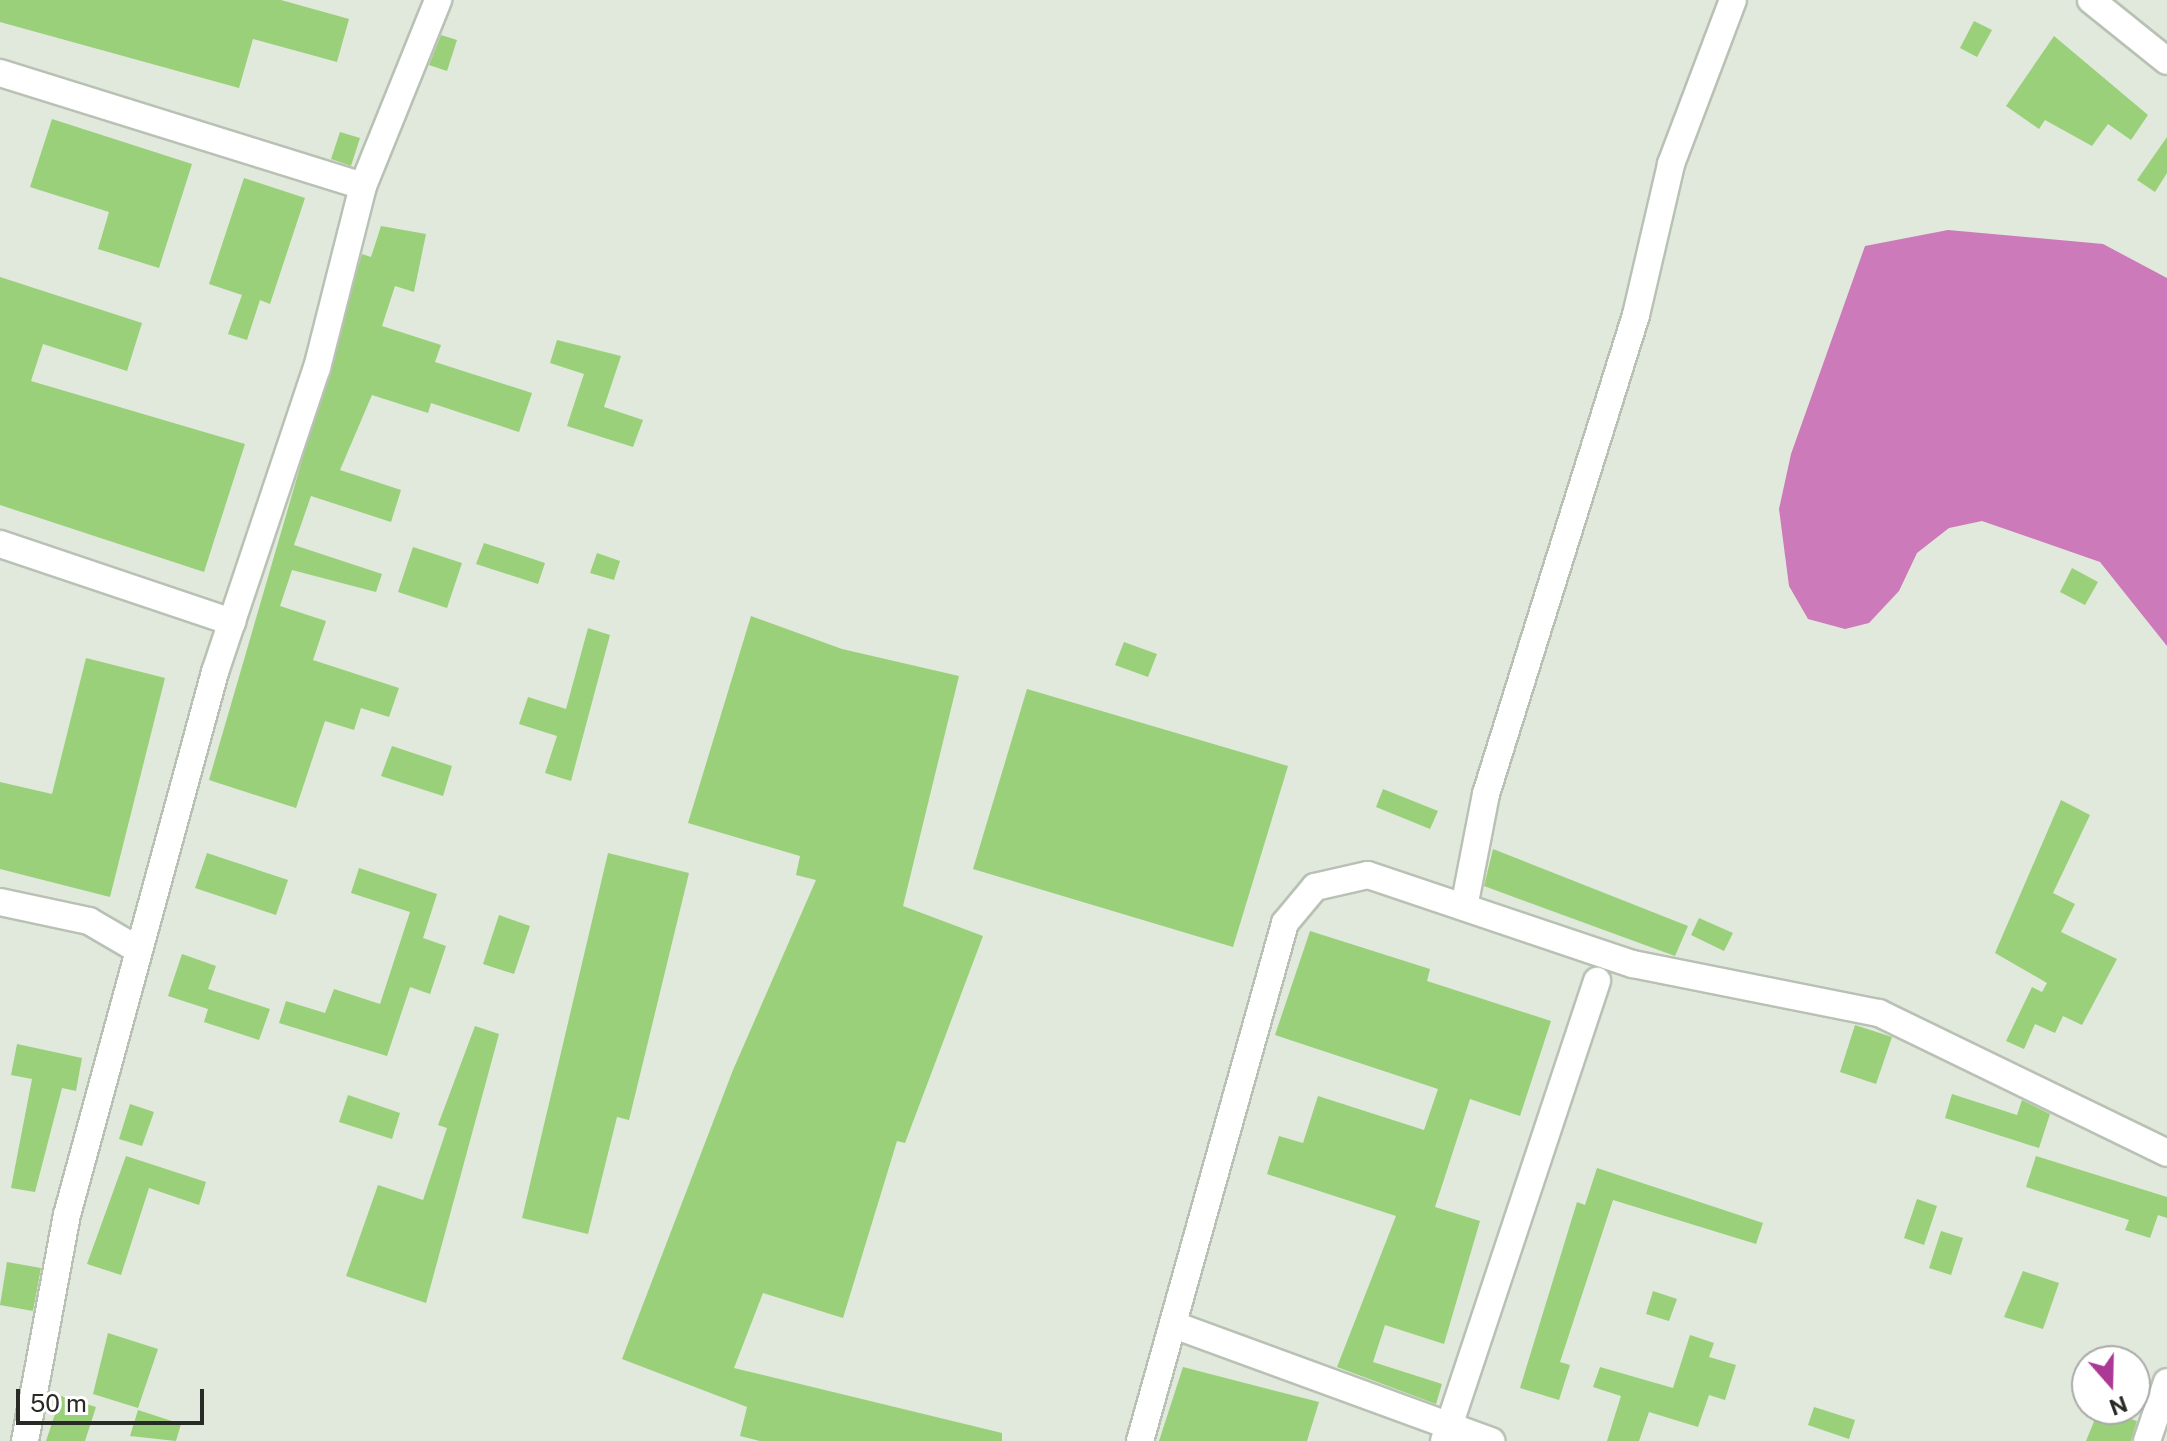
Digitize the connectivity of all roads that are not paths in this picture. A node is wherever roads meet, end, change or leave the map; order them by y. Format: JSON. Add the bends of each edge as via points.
{"nodes":[{"id":1,"x":438,"y":0,"type":"edge"},
{"id":2,"x":1733,"y":0,"type":"edge"},
{"id":3,"x":2091,"y":0,"type":"edge"},
{"id":4,"x":2167,"y":61,"type":"edge"},
{"id":5,"x":0,"y":73,"type":"edge"},
{"id":6,"x":363,"y":186,"type":"junction"},
{"id":7,"x":0,"y":544,"type":"edge"},
{"id":8,"x":232,"y":622,"type":"junction"},
{"id":9,"x":0,"y":902,"type":"edge"},
{"id":10,"x":1465,"y":902,"type":"junction"},
{"id":11,"x":137,"y":949,"type":"junction"},
{"id":12,"x":1597,"y":981,"type":"dead end"},
{"id":13,"x":2167,"y":1153,"type":"edge"},
{"id":14,"x":1174,"y":1325,"type":"junction"},
{"id":15,"x":2167,"y":1382,"type":"edge"},
{"id":16,"x":1446,"y":1434,"type":"edge"},
{"id":17,"x":25,"y":1441,"type":"edge"},
{"id":18,"x":1140,"y":1441,"type":"edge"},
{"id":19,"x":1491,"y":1441,"type":"edge"},
{"id":20,"x":2147,"y":1441,"type":"edge"}],
"edges":[{"from":1,"to":6,"type":"street"},
{"from":2,"to":10,"type":"street","via":[[1671,164],[1627,346],[1486,794]]},
{"from":3,"to":4,"type":"street"},
{"from":5,"to":6,"type":"street"},
{"from":6,"to":8,"type":"street","via":[[317,368]]},
{"from":7,"to":8,"type":"street"},
{"from":8,"to":11,"type":"street"},
{"from":9,"to":11,"type":"street","via":[[89,921]]},
{"from":10,"to":13,"type":"street","via":[[1633,964],[1879,1013]]},
{"from":10,"to":14,"type":"street","via":[[1368,875],[1315,887],[1300,899],[1285,923]]},
{"from":11,"to":17,"type":"street","via":[[67,1215]]},
{"from":12,"to":16,"type":"street"},
{"from":14,"to":16,"type":"street"},
{"from":14,"to":18,"type":"street"},
{"from":15,"to":20,"type":"street"},
{"from":16,"to":19,"type":"street"}]}
